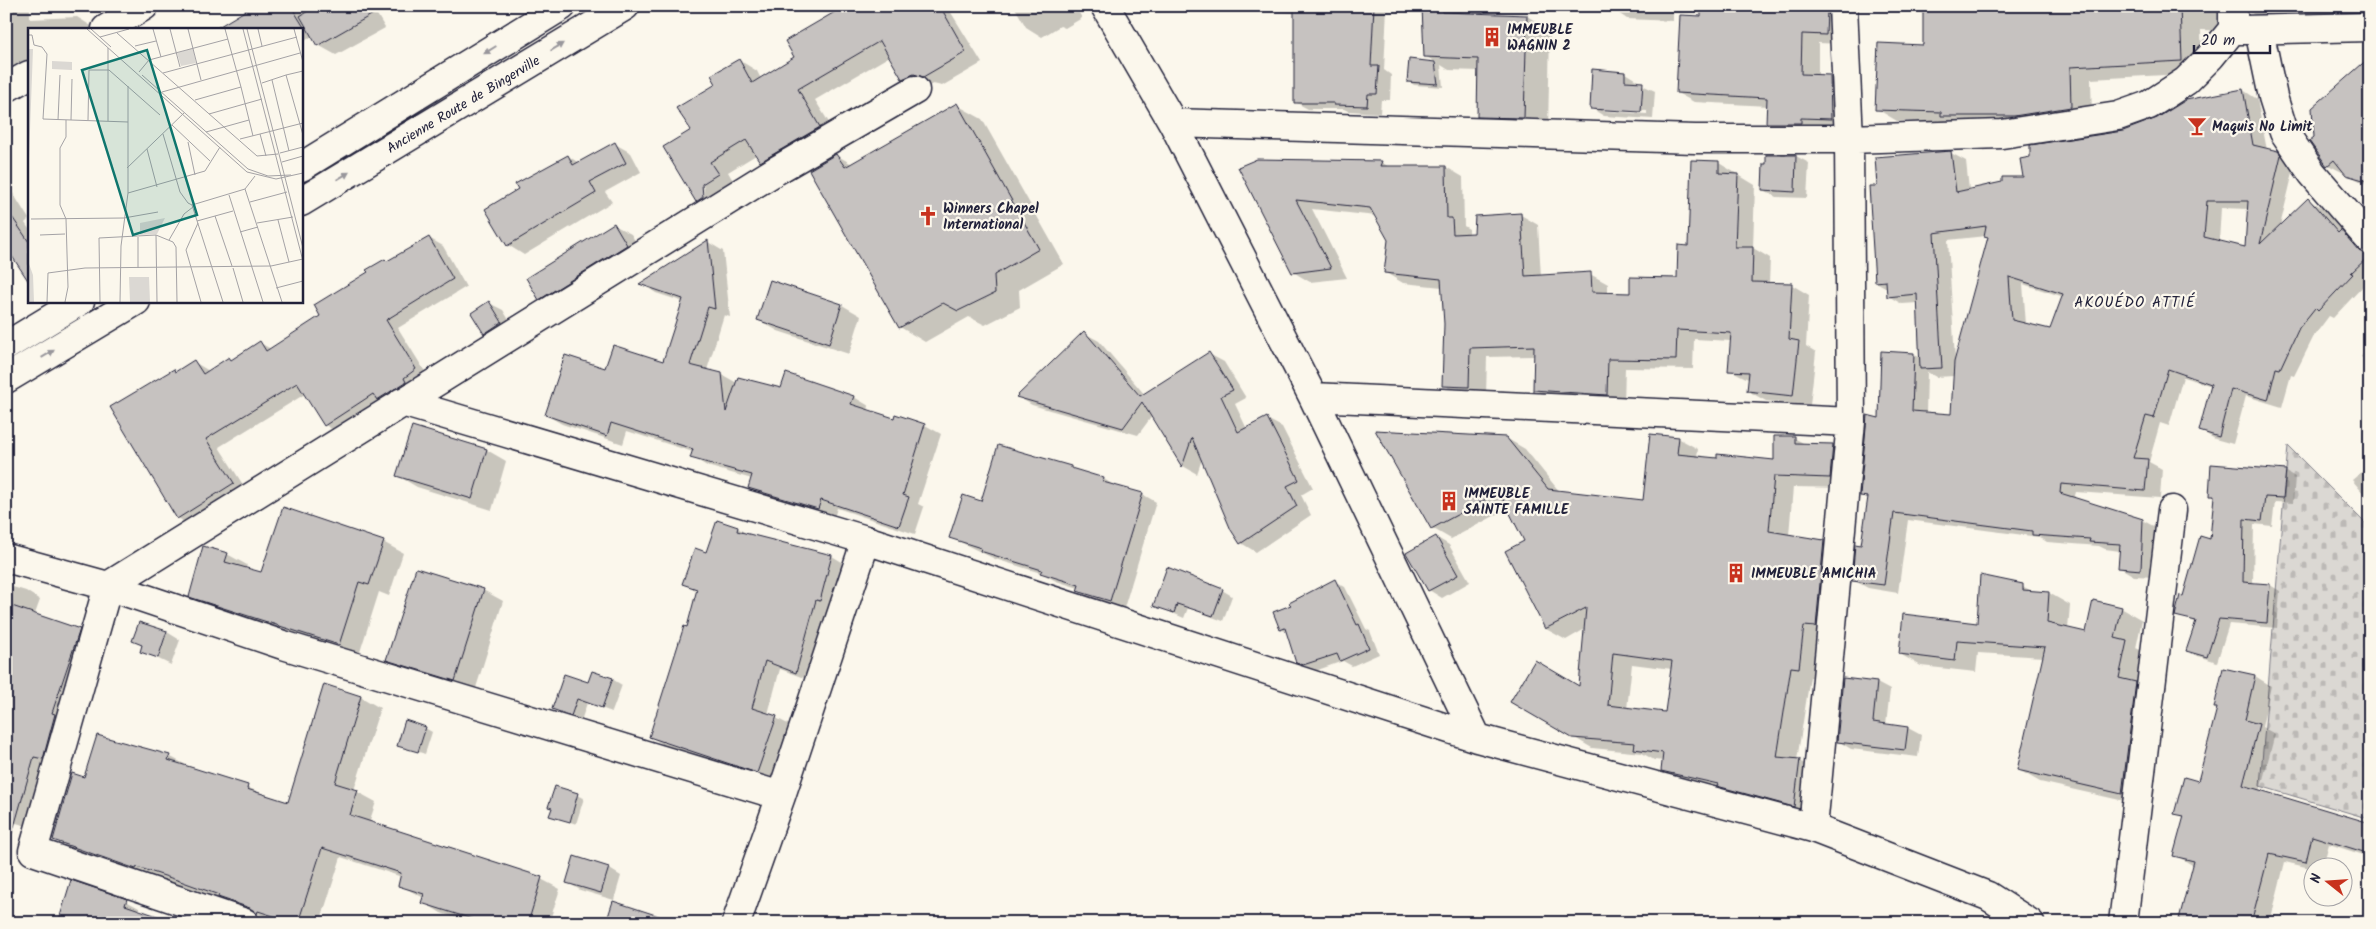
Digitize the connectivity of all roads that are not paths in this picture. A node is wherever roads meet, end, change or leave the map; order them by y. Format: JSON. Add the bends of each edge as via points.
{"nodes":[{"id":1,"x":562,"y":6,"type":"edge"},
{"id":2,"x":1105,"y":6,"type":"edge"},
{"id":3,"x":1843,"y":6,"type":"edge"},
{"id":4,"x":622,"y":7,"type":"edge"},
{"id":5,"x":141,"y":13,"type":"edge"},
{"id":6,"x":2241,"y":22,"type":"edge"},
{"id":7,"x":2370,"y":27,"type":"edge"},
{"id":8,"x":108,"y":28,"type":"edge"},
{"id":9,"x":28,"y":76,"type":"edge"},
{"id":10,"x":6,"y":88,"type":"edge"},
{"id":11,"x":915,"y":90,"type":"dead end"},
{"id":12,"x":1173,"y":123,"type":"junction"},
{"id":13,"x":1849,"y":139,"type":"junction"},
{"id":14,"x":302,"y":166,"type":"edge"},
{"id":15,"x":302,"y":201,"type":"edge"},
{"id":16,"x":2370,"y":240,"type":"edge"},
{"id":17,"x":78,"y":302,"type":"edge"},
{"id":18,"x":134,"y":302,"type":"edge"},
{"id":19,"x":6,"y":346,"type":"edge"},
{"id":20,"x":6,"y":379,"type":"edge"},
{"id":21,"x":1313,"y":397,"type":"junction"},
{"id":22,"x":402,"y":402,"type":"junction"},
{"id":23,"x":1851,"y":422,"type":"junction"},
{"id":24,"x":2172,"y":510,"type":"dead end"},
{"id":25,"x":866,"y":540,"type":"junction"},
{"id":26,"x":6,"y":558,"type":"edge"},
{"id":27,"x":108,"y":586,"type":"junction"},
{"id":28,"x":1477,"y":738,"type":"junction"},
{"id":29,"x":781,"y":796,"type":"junction"},
{"id":30,"x":1813,"y":828,"type":"junction"},
{"id":31,"x":244,"y":923,"type":"edge"},
{"id":32,"x":736,"y":923,"type":"edge"},
{"id":33,"x":2030,"y":923,"type":"edge"},
{"id":34,"x":2123,"y":923,"type":"edge"}],
"edges":[{"from":1,"to":14,"type":"street","one_way":true},
{"from":2,"to":12,"type":"street"},
{"from":3,"to":13,"type":"street"},
{"from":15,"to":4,"type":"street","name":"Ancienne Route de Bingerville","one_way":true},
{"from":5,"to":8,"type":"street"},
{"from":6,"to":7,"type":"street"},
{"from":6,"to":13,"type":"street","via":[[2186,81],[2149,105],[2118,116],[2002,134]]},
{"from":6,"to":16,"type":"street","via":[[2284,132],[2312,173]]},
{"from":9,"to":10,"type":"street"},
{"from":11,"to":22,"type":"street","via":[[777,170]]},
{"from":12,"to":13,"type":"street","via":[[1694,139]]},
{"from":12,"to":21,"type":"street"},
{"from":13,"to":23,"type":"street"},
{"from":17,"to":19,"type":"street"},
{"from":20,"to":18,"type":"street","one_way":true},
{"from":21,"to":23,"type":"street"},
{"from":21,"to":28,"type":"street"},
{"from":22,"to":25,"type":"street"},
{"from":22,"to":27,"type":"street"},
{"from":23,"to":30,"type":"street"},
{"from":24,"to":34,"type":"street"},
{"from":25,"to":28,"type":"street"},
{"from":25,"to":29,"type":"street"},
{"from":26,"to":27,"type":"street"},
{"from":27,"to":29,"type":"street","via":[[283,645]]},
{"from":27,"to":31,"type":"street","via":[[33,852]]},
{"from":28,"to":30,"type":"street"},
{"from":29,"to":32,"type":"street"},
{"from":30,"to":33,"type":"street","via":[[1988,896]]}]}
